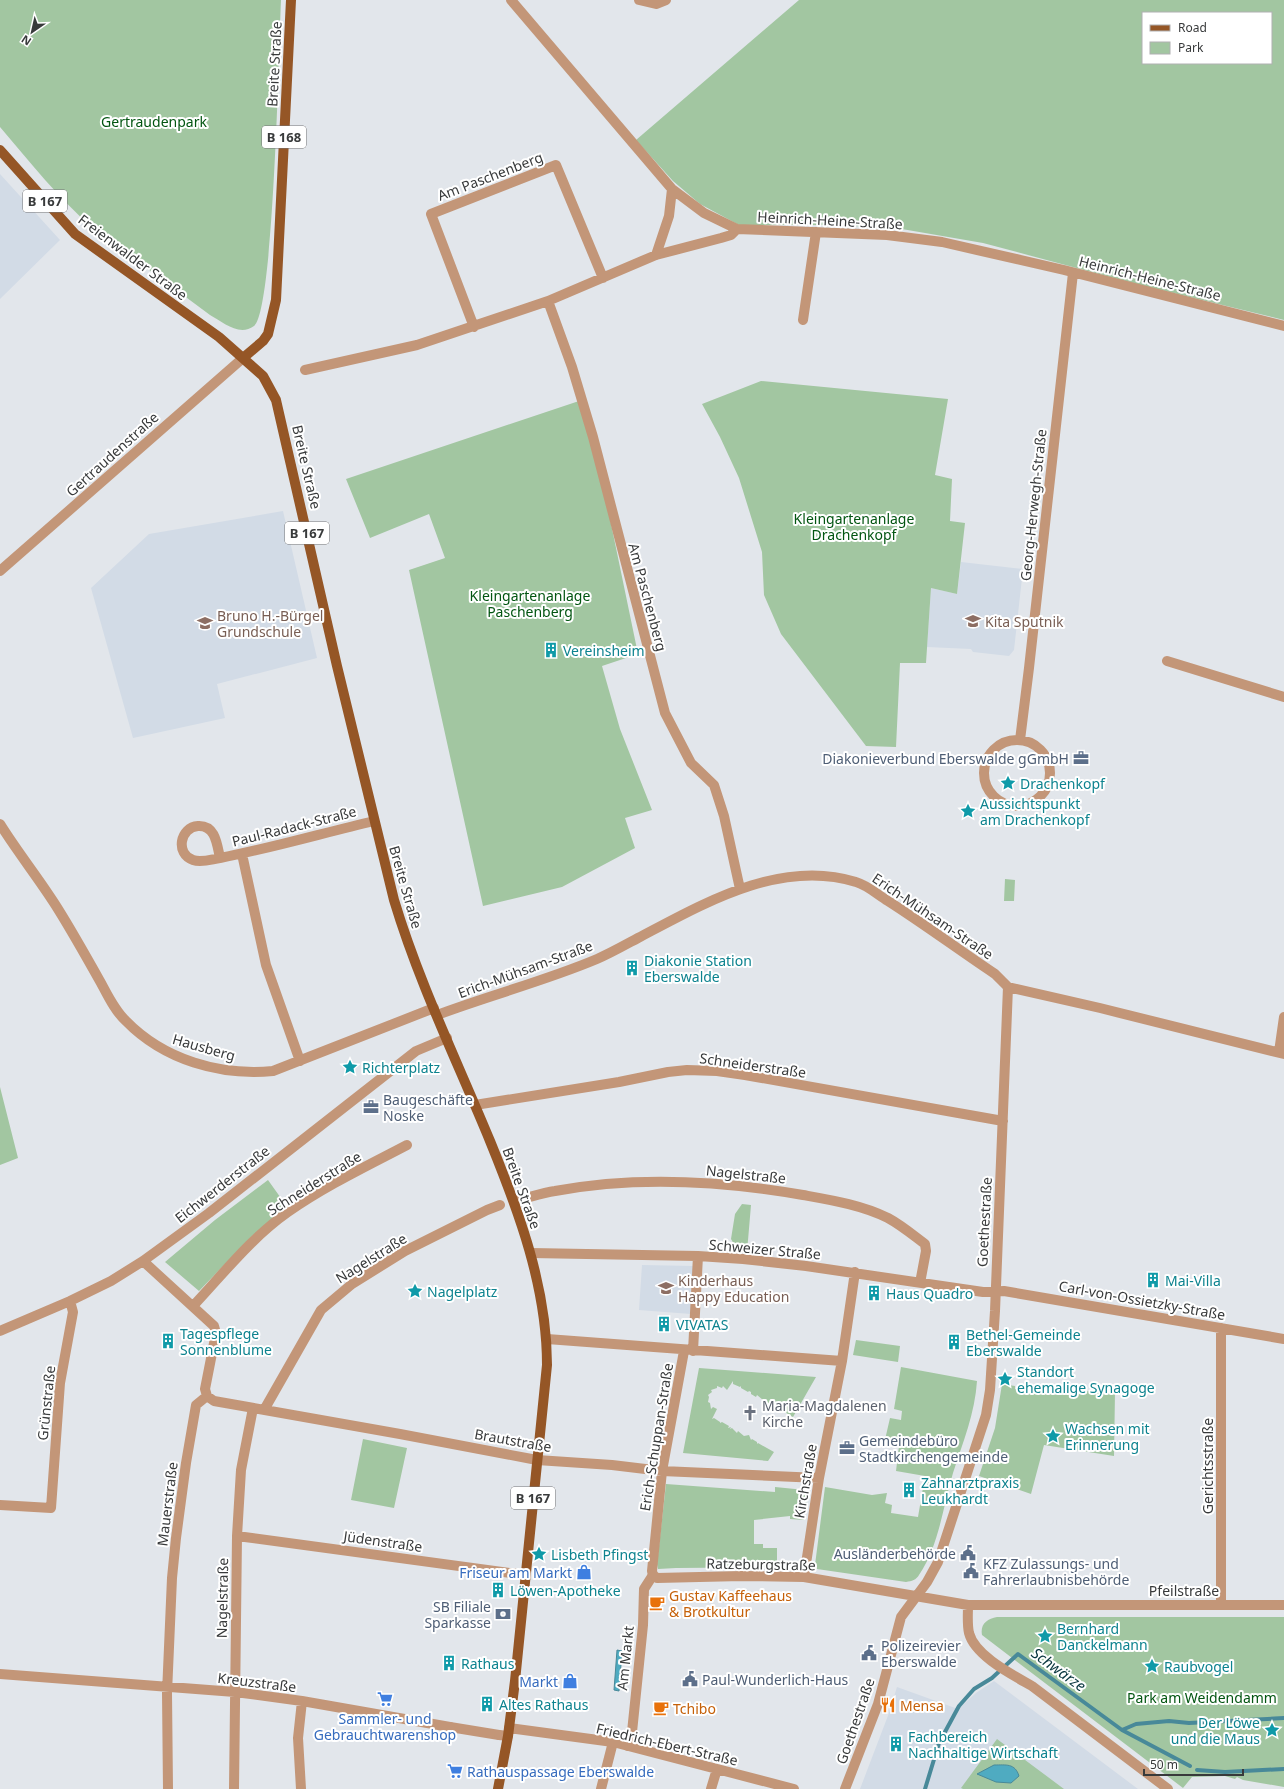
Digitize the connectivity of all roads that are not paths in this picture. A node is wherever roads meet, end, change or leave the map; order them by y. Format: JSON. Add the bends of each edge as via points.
{"nodes":[{"id":1,"x":291,"y":0,"type":"edge"},
{"id":2,"x":511,"y":0,"type":"edge"},
{"id":3,"x":639,"y":0,"type":"edge"},
{"id":4,"x":666,"y":0,"type":"edge"},
{"id":5,"x":0,"y":150,"type":"edge"},
{"id":6,"x":672,"y":189,"type":"junction"},
{"id":7,"x":736,"y":229,"type":"junction"},
{"id":8,"x":816,"y":232,"type":"junction"},
{"id":9,"x":656,"y":255,"type":"junction"},
{"id":10,"x":1072,"y":273,"type":"junction"},
{"id":11,"x":604,"y":278,"type":"junction"},
{"id":12,"x":548,"y":301,"type":"junction"},
{"id":13,"x":804,"y":320,"type":"dead end"},
{"id":14,"x":1284,"y":326,"type":"edge"},
{"id":15,"x":474,"y":327,"type":"junction"},
{"id":16,"x":243,"y":358,"type":"junction"},
{"id":17,"x":305,"y":370,"type":"dead end"},
{"id":18,"x":0,"y":571,"type":"edge"},
{"id":19,"x":1168,"y":661,"type":"dead end"},
{"id":20,"x":1284,"y":697,"type":"edge"},
{"id":21,"x":1020,"y":740,"type":"junction"},
{"id":22,"x":374,"y":821,"type":"junction"},
{"id":23,"x":0,"y":824,"type":"edge"},
{"id":24,"x":242,"y":854,"type":"junction"},
{"id":25,"x":220,"y":858,"type":"dead end"},
{"id":26,"x":740,"y":889,"type":"junction"},
{"id":27,"x":1008,"y":987,"type":"junction"},
{"id":28,"x":436,"y":1012,"type":"junction"},
{"id":29,"x":1284,"y":1017,"type":"edge"},
{"id":30,"x":447,"y":1038,"type":"junction"},
{"id":31,"x":1281,"y":1053,"type":"edge"},
{"id":32,"x":300,"y":1061,"type":"junction"},
{"id":33,"x":475,"y":1105,"type":"junction"},
{"id":34,"x":1003,"y":1121,"type":"junction"},
{"id":35,"x":407,"y":1144,"type":"dead end"},
{"id":36,"x":514,"y":1201,"type":"junction"},
{"id":37,"x":500,"y":1205,"type":"dead end"},
{"id":38,"x":530,"y":1253,"type":"junction"},
{"id":39,"x":698,"y":1256,"type":"junction"},
{"id":40,"x":143,"y":1261,"type":"junction"},
{"id":41,"x":855,"y":1272,"type":"junction"},
{"id":42,"x":920,"y":1283,"type":"junction"},
{"id":43,"x":995,"y":1291,"type":"junction"},
{"id":44,"x":70,"y":1301,"type":"junction"},
{"id":45,"x":193,"y":1306,"type":"junction"},
{"id":46,"x":1221,"y":1328,"type":"junction"},
{"id":47,"x":0,"y":1331,"type":"edge"},
{"id":48,"x":547,"y":1339,"type":"junction"},
{"id":49,"x":1284,"y":1339,"type":"edge"},
{"id":50,"x":689,"y":1351,"type":"junction"},
{"id":51,"x":842,"y":1361,"type":"junction"},
{"id":52,"x":207,"y":1396,"type":"junction"},
{"id":53,"x":254,"y":1408,"type":"junction"},
{"id":54,"x":264,"y":1410,"type":"junction"},
{"id":55,"x":537,"y":1460,"type":"junction"},
{"id":56,"x":662,"y":1471,"type":"junction"},
{"id":57,"x":819,"y":1478,"type":"junction"},
{"id":58,"x":0,"y":1505,"type":"edge"},
{"id":59,"x":237,"y":1536,"type":"junction"},
{"id":60,"x":525,"y":1575,"type":"junction"},
{"id":61,"x":653,"y":1575,"type":"junction"},
{"id":62,"x":804,"y":1577,"type":"junction"},
{"id":63,"x":916,"y":1596,"type":"junction"},
{"id":64,"x":1221,"y":1604,"type":"junction"},
{"id":65,"x":968,"y":1605,"type":"junction"},
{"id":66,"x":1284,"y":1605,"type":"edge"},
{"id":67,"x":0,"y":1674,"type":"edge"},
{"id":68,"x":168,"y":1687,"type":"junction"},
{"id":69,"x":235,"y":1692,"type":"junction"},
{"id":70,"x":302,"y":1701,"type":"junction"},
{"id":71,"x":505,"y":1733,"type":"junction"},
{"id":72,"x":613,"y":1742,"type":"junction"},
{"id":73,"x":628,"y":1746,"type":"junction"},
{"id":74,"x":717,"y":1769,"type":"junction"},
{"id":75,"x":168,"y":1789,"type":"edge"},
{"id":76,"x":234,"y":1789,"type":"edge"},
{"id":77,"x":301,"y":1789,"type":"edge"},
{"id":78,"x":498,"y":1789,"type":"edge"},
{"id":79,"x":601,"y":1789,"type":"edge"},
{"id":80,"x":711,"y":1789,"type":"edge"},
{"id":81,"x":794,"y":1789,"type":"edge"},
{"id":82,"x":845,"y":1789,"type":"edge"},
{"id":83,"x":1168,"y":1789,"type":"edge"}],
"edges":[{"from":1,"to":16,"type":"main road","name":"Breite Straße","number":"B 168","via":[[276,300],[268,334]]},
{"from":2,"to":6,"type":"street","name":"Heinrich-Heine-Straße"},
{"from":3,"to":4,"type":"street","via":[[656,4]]},
{"from":5,"to":16,"type":"main road","name":"Freienwalder Straße","number":"B 167","via":[[75,234],[213,333]]},
{"from":6,"to":7,"type":"street","name":"Heinrich-Heine-Straße","via":[[704,213]]},
{"from":6,"to":9,"type":"street","via":[[669,216]]},
{"from":7,"to":8,"type":"street","name":"Heinrich-Heine-Straße"},
{"from":7,"to":9,"type":"street","via":[[731,235]]},
{"from":8,"to":10,"type":"street","name":"Heinrich-Heine-Straße","via":[[887,235],[942,242]]},
{"from":8,"to":13,"type":"street"},
{"from":9,"to":11,"type":"street"},
{"from":10,"to":14,"type":"street","name":"Heinrich-Heine-Straße"},
{"from":10,"to":21,"type":"street","name":"Georg-Herwegh-Straße"},
{"from":11,"to":12,"type":"street"},
{"from":11,"to":15,"type":"street","name":"Am Paschenberg","via":[[556,165],[431,214]]},
{"from":12,"to":15,"type":"street"},
{"from":12,"to":26,"type":"street","name":"Am Paschenberg","via":[[572,367],[592,437],[665,713],[691,763],[714,785],[724,816]]},
{"from":15,"to":17,"type":"street","via":[[417,345]]},
{"from":16,"to":18,"type":"street","name":"Gertraudenstraße"},
{"from":16,"to":22,"type":"main road","name":"Breite Straße","number":"B 167","via":[[263,376],[276,400]]},
{"from":19,"to":20,"type":"street"},
{"from":21,"to":21,"type":"street","via":[[998,746],[985,764],[984,776],[987,787],[1002,803],[1013,806],[1025,805],[1035,800],[1043,792],[1049,776],[1046,760],[1040,750]]},
{"from":22,"to":24,"type":"street","name":"Paul-Radack-Straße"},
{"from":22,"to":28,"type":"main road","name":"Breite Straße","number":"B 167","via":[[401,925]]},
{"from":23,"to":32,"type":"street","name":"Hausberg","via":[[57,908],[125,1021],[145,1038],[174,1056],[229,1071],[273,1071]]},
{"from":24,"to":25,"type":"street","name":"Paul-Radack-Straße"},
{"from":24,"to":32,"type":"street","via":[[266,965]]},
{"from":26,"to":27,"type":"street","name":"Erich-Mühsam-Straße","via":[[791,877],[814,876],[858,882],[995,974]]},
{"from":26,"to":28,"type":"street","name":"Erich-Mühsam-Straße","via":[[682,915],[599,958]]},
{"from":27,"to":31,"type":"street"},
{"from":27,"to":34,"type":"street","name":"Goethestraße"},
{"from":28,"to":30,"type":"main road","name":"Breite Straße","number":"B 167"},
{"from":28,"to":32,"type":"street","name":"Hausberg"},
{"from":29,"to":31,"type":"street"},
{"from":30,"to":33,"type":"main road","name":"Breite Straße","number":"B 167"},
{"from":30,"to":40,"type":"street","name":"Eichwerderstraße","via":[[416,1051]]},
{"from":33,"to":34,"type":"street","name":"Schneiderstraße","via":[[687,1070],[745,1075]]},
{"from":33,"to":36,"type":"main road","name":"Breite Straße","number":"B 167"},
{"from":34,"to":43,"type":"street","name":"Goethestraße"},
{"from":35,"to":45,"type":"street","name":"Schneiderstraße","via":[[288,1212],[267,1228]]},
{"from":36,"to":38,"type":"main road","name":"Breite Straße","number":"B 167"},
{"from":36,"to":42,"type":"street","name":"Nagelstraße","via":[[555,1191],[608,1184],[681,1183],[756,1187],[824,1199],[889,1218],[925,1244]]},
{"from":37,"to":54,"type":"street","name":"Nagelstraße","via":[[405,1252],[352,1284],[321,1310]]},
{"from":38,"to":39,"type":"street","name":"Schweizer Straße"},
{"from":38,"to":48,"type":"main road","name":"Breite Straße","number":"B 167"},
{"from":39,"to":41,"type":"street","name":"Schweizer Straße"},
{"from":39,"to":50,"type":"street","name":"Erich-Schuppan-Straße"},
{"from":40,"to":44,"type":"street","name":"Eichwerderstraße","via":[[111,1281]]},
{"from":40,"to":45,"type":"street"},
{"from":41,"to":42,"type":"street","name":"Schweizer Straße"},
{"from":41,"to":51,"type":"street","name":"Kirchstraße"},
{"from":42,"to":43,"type":"street","name":"Schweizer Straße","via":[[983,1292]]},
{"from":43,"to":46,"type":"street","name":"Carl-von-Ossietzky-Straße"},
{"from":43,"to":63,"type":"street","name":"Goethestraße","via":[[990,1390],[986,1415],[938,1562]]},
{"from":44,"to":47,"type":"street","name":"Eichwerderstraße"},
{"from":44,"to":58,"type":"street","name":"Grünstraße","via":[[73,1312],[60,1383],[51,1508]]},
{"from":45,"to":52,"type":"street","via":[[214,1326],[216,1333],[205,1389]]},
{"from":46,"to":49,"type":"street","name":"Carl-von-Ossietzky-Straße"},
{"from":46,"to":64,"type":"street","name":"Gerichtsstraße"},
{"from":48,"to":50,"type":"street"},
{"from":48,"to":55,"type":"main road","name":"Breite Straße","number":"B 167","via":[[547,1365]]},
{"from":50,"to":51,"type":"street"},
{"from":50,"to":56,"type":"street","name":"Erich-Schuppan-Straße"},
{"from":51,"to":57,"type":"street","name":"Kirchstraße"},
{"from":52,"to":53,"type":"street","name":"Brautstraße","via":[[214,1401]]},
{"from":52,"to":68,"type":"street","name":"Mauerstraße","via":[[196,1405],[180,1508],[172,1578]]},
{"from":53,"to":54,"type":"street","name":"Brautstraße"},
{"from":53,"to":59,"type":"street","name":"Nagelstraße","via":[[241,1470]]},
{"from":54,"to":55,"type":"street","name":"Brautstraße"},
{"from":55,"to":56,"type":"street","name":"Brautstraße"},
{"from":55,"to":60,"type":"main road","name":"Breite Straße","number":"B 167"},
{"from":56,"to":57,"type":"street","name":"Brautstraße"},
{"from":56,"to":61,"type":"street","name":"Erich-Schuppan-Straße"},
{"from":57,"to":62,"type":"street","name":"Kirchstraße"},
{"from":59,"to":60,"type":"street","name":"Jüdenstraße"},
{"from":59,"to":69,"type":"street","name":"Nagelstraße"},
{"from":60,"to":71,"type":"main road","name":"Breite Straße","number":"B 167"},
{"from":61,"to":62,"type":"street","name":"Ratzeburgstraße","via":[[657,1578]]},
{"from":61,"to":73,"type":"street","name":"Am Markt","via":[[644,1589],[643,1625],[632,1732]]},
{"from":62,"to":63,"type":"street","name":"Ratzeburgstraße"},
{"from":63,"to":65,"type":"street","name":"Pfeilstraße"},
{"from":63,"to":82,"type":"street","name":"Goethestraße","via":[[901,1617],[878,1704]]},
{"from":64,"to":65,"type":"street","name":"Pfeilstraße"},
{"from":64,"to":66,"type":"street","name":"Pfeilstraße"},
{"from":65,"to":83,"type":"street","via":[[968,1632],[972,1641],[995,1663],[1032,1686]]},
{"from":67,"to":68,"type":"street","name":"Kreuzstraße"},
{"from":68,"to":69,"type":"street","name":"Kreuzstraße"},
{"from":68,"to":75,"type":"street","name":"Mauerstraße"},
{"from":69,"to":70,"type":"street","name":"Kreuzstraße"},
{"from":69,"to":76,"type":"street","name":"Nagelstraße"},
{"from":70,"to":71,"type":"street","name":"Kreuzstraße","via":[[450,1727]]},
{"from":70,"to":77,"type":"street","via":[[298,1738]]},
{"from":71,"to":72,"type":"street","name":"Friedrich-Ebert-Straße"},
{"from":71,"to":78,"type":"main road","name":"Breite Straße","number":"B 167"},
{"from":72,"to":73,"type":"street","name":"Friedrich-Ebert-Straße"},
{"from":72,"to":79,"type":"street"},
{"from":73,"to":74,"type":"street","name":"Friedrich-Ebert-Straße"},
{"from":74,"to":80,"type":"street"},
{"from":74,"to":81,"type":"street","name":"Friedrich-Ebert-Straße"}]}
